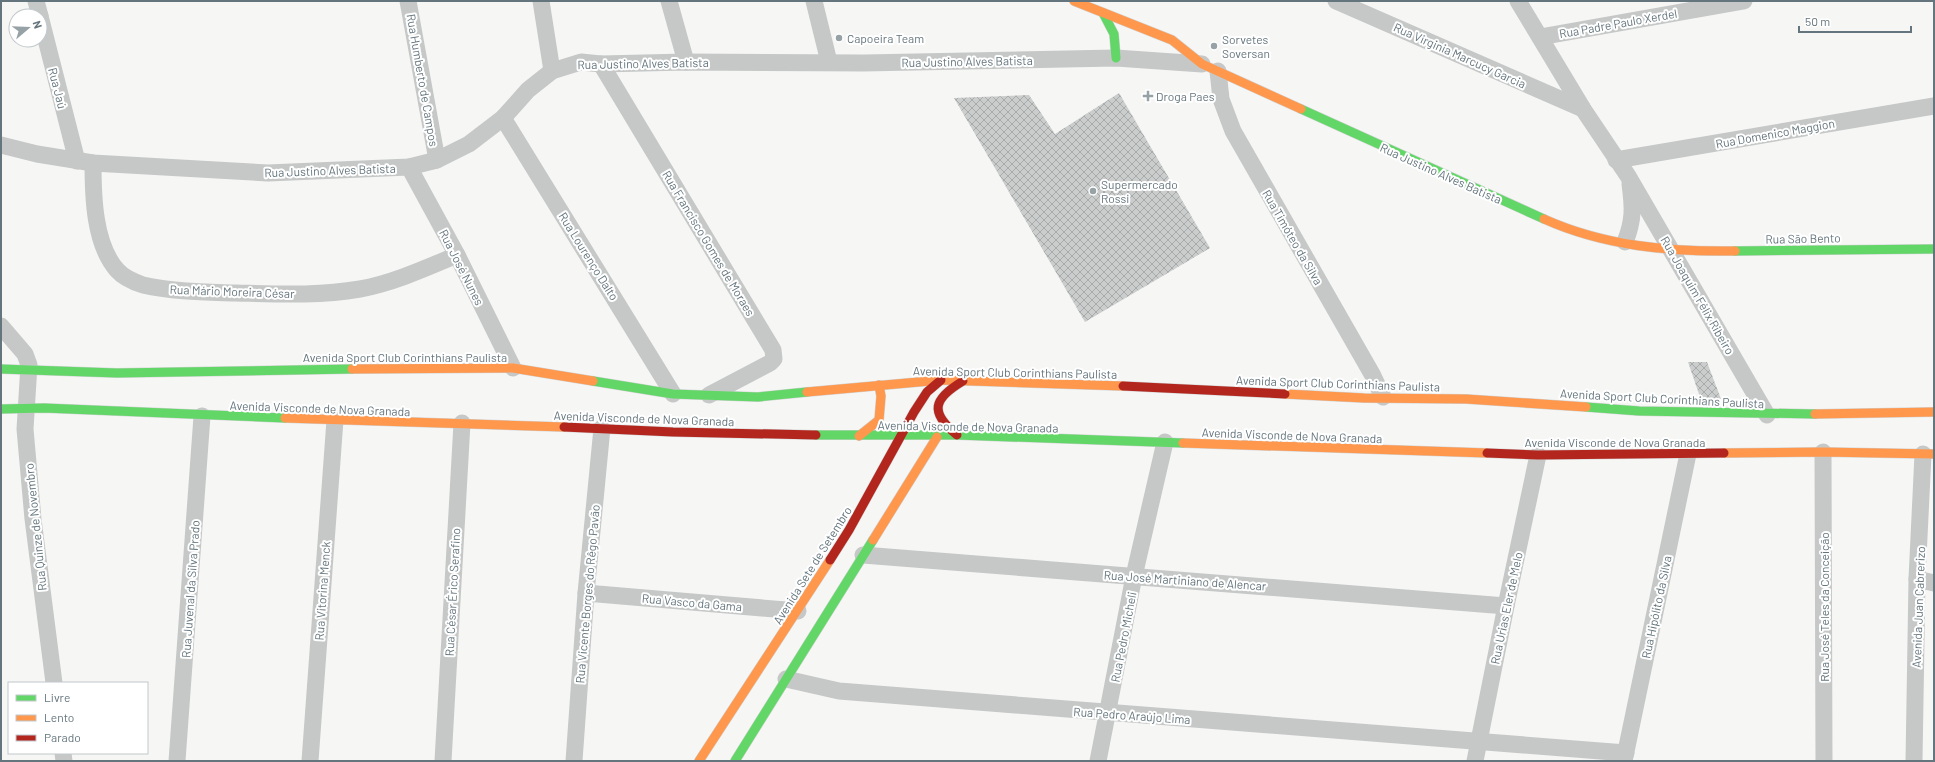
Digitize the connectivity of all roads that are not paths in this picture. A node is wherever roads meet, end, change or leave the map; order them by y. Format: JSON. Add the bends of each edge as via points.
{"nodes":[{"id":1,"x":408,"y":1,"type":"edge"},
{"id":2,"x":540,"y":1,"type":"edge"},
{"id":3,"x":669,"y":1,"type":"edge"},
{"id":4,"x":814,"y":1,"type":"edge"},
{"id":5,"x":1074,"y":1,"type":"edge"},
{"id":6,"x":1336,"y":1,"type":"edge"},
{"id":7,"x":1518,"y":1,"type":"edge"},
{"id":8,"x":1744,"y":1,"type":"edge"},
{"id":9,"x":1103,"y":13,"type":"junction"},
{"id":10,"x":1540,"y":37,"type":"junction"},
{"id":11,"x":48,"y":42,"type":"edge"},
{"id":12,"x":1116,"y":58,"type":"junction"},
{"id":13,"x":686,"y":62,"type":"junction"},
{"id":14,"x":829,"y":62,"type":"junction"},
{"id":15,"x":601,"y":64,"type":"junction"},
{"id":16,"x":1202,"y":64,"type":"junction"},
{"id":17,"x":552,"y":71,"type":"junction"},
{"id":18,"x":1218,"y":71,"type":"junction"},
{"id":19,"x":1934,"y":106,"type":"edge"},
{"id":20,"x":1583,"y":109,"type":"junction"},
{"id":21,"x":503,"y":118,"type":"junction"},
{"id":22,"x":1,"y":145,"type":"edge"},
{"id":23,"x":437,"y":160,"type":"junction"},
{"id":24,"x":1616,"y":160,"type":"junction"},
{"id":25,"x":85,"y":162,"type":"junction"},
{"id":26,"x":409,"y":167,"type":"junction"},
{"id":27,"x":1628,"y":176,"type":"junction"},
{"id":28,"x":1626,"y":242,"type":"junction"},
{"id":29,"x":1934,"y":249,"type":"edge"},
{"id":30,"x":1672,"y":251,"type":"junction"},
{"id":31,"x":457,"y":255,"type":"junction"},
{"id":32,"x":1,"y":326,"type":"edge"},
{"id":33,"x":514,"y":368,"type":"junction"},
{"id":34,"x":1,"y":369,"type":"edge"},
{"id":35,"x":30,"y":370,"type":"junction"},
{"id":36,"x":940,"y":380,"type":"junction"},
{"id":37,"x":963,"y":381,"type":"junction"},
{"id":38,"x":879,"y":385,"type":"junction"},
{"id":39,"x":673,"y":394,"type":"junction"},
{"id":40,"x":709,"y":395,"type":"junction"},
{"id":41,"x":1383,"y":397,"type":"junction"},
{"id":42,"x":1,"y":409,"type":"edge"},
{"id":43,"x":25,"y":409,"type":"junction"},
{"id":44,"x":1934,"y":412,"type":"edge"},
{"id":45,"x":1767,"y":415,"type":"junction"},
{"id":46,"x":202,"y":416,"type":"junction"},
{"id":47,"x":335,"y":420,"type":"junction"},
{"id":48,"x":462,"y":423,"type":"junction"},
{"id":49,"x":602,"y":428,"type":"junction"},
{"id":50,"x":859,"y":436,"type":"junction"},
{"id":51,"x":901,"y":436,"type":"junction"},
{"id":52,"x":957,"y":436,"type":"junction"},
{"id":53,"x":937,"y":437,"type":"junction"},
{"id":54,"x":1165,"y":442,"type":"junction"},
{"id":55,"x":1823,"y":452,"type":"junction"},
{"id":56,"x":1688,"y":454,"type":"junction"},
{"id":57,"x":1928,"y":454,"type":"edge"},
{"id":58,"x":1538,"y":455,"type":"junction"},
{"id":59,"x":863,"y":555,"type":"junction"},
{"id":60,"x":1134,"y":576,"type":"junction"},
{"id":61,"x":1917,"y":579,"type":"junction"},
{"id":62,"x":1934,"y":583,"type":"edge"},
{"id":63,"x":586,"y":593,"type":"junction"},
{"id":64,"x":1506,"y":606,"type":"junction"},
{"id":65,"x":798,"y":611,"type":"junction"},
{"id":66,"x":786,"y":679,"type":"junction"},
{"id":67,"x":54,"y":682,"type":"edge"},
{"id":68,"x":1108,"y":713,"type":"junction"},
{"id":69,"x":1479,"y":741,"type":"junction"},
{"id":70,"x":1625,"y":757,"type":"edge"},
{"id":71,"x":177,"y":761,"type":"edge"},
{"id":72,"x":310,"y":761,"type":"edge"},
{"id":73,"x":443,"y":761,"type":"edge"},
{"id":74,"x":574,"y":761,"type":"edge"},
{"id":75,"x":699,"y":761,"type":"edge"},
{"id":76,"x":734,"y":761,"type":"edge"},
{"id":77,"x":1098,"y":761,"type":"edge"},
{"id":78,"x":1475,"y":761,"type":"edge"},
{"id":79,"x":1824,"y":761,"type":"edge"},
{"id":80,"x":1914,"y":761,"type":"edge"}],
"edges":[{"from":1,"to":23,"type":"street","name":"Rua Humberto de Campos"},
{"from":2,"to":17,"type":"street"},
{"from":3,"to":13,"type":"street"},
{"from":4,"to":14,"type":"street"},
{"from":5,"to":9,"type":"main road","name":"Rua Justino Alves Batista"},
{"from":6,"to":20,"type":"street","name":"Rua Virginia Marcucy Garcia"},
{"from":7,"to":10,"type":"street","name":"Rua Joaquim Félix Ribeiro"},
{"from":8,"to":10,"type":"street","name":"Rua Padre Paulo Xerdel"},
{"from":9,"to":12,"type":"main road","via":[[1113,27],[1117,45]]},
{"from":9,"to":16,"type":"main road","name":"Rua Justino Alves Batista","via":[[1172,40]]},
{"from":10,"to":20,"type":"street","name":"Rua Joaquim Félix Ribeiro"},
{"from":11,"to":25,"type":"street","name":"Rua Jaú"},
{"from":12,"to":14,"type":"street","name":"Rua Justino Alves Batista"},
{"from":12,"to":16,"type":"street","name":"Rua Justino Alves Batista"},
{"from":13,"to":14,"type":"street","name":"Rua Justino Alves Batista"},
{"from":13,"to":15,"type":"street","name":"Rua Justino Alves Batista"},
{"from":15,"to":17,"type":"street","name":"Rua Justino Alves Batista","via":[[581,62]]},
{"from":15,"to":40,"type":"street","name":"Rua Francisco Gomes de Moraes","via":[[773,350],[774,359],[770,363]]},
{"from":16,"to":18,"type":"main road","name":"Rua Justino Alves Batista"},
{"from":17,"to":21,"type":"street","name":"Rua Justino Alves Batista","via":[[528,90]]},
{"from":18,"to":28,"type":"main road","name":"Rua Justino Alves Batista","via":[[1549,221],[1596,237]]},
{"from":18,"to":41,"type":"street","name":"Rua Timóteo da Silva","via":[[1220,99],[1233,131]]},
{"from":19,"to":24,"type":"street","name":"Rua Domenico Maggion"},
{"from":20,"to":24,"type":"street","name":"Rua Joaquim Félix Ribeiro"},
{"from":21,"to":23,"type":"street","name":"Rua Justino Alves Batista","via":[[469,144]]},
{"from":21,"to":39,"type":"street","name":"Rua Lourenço Dalto"},
{"from":22,"to":25,"type":"street","name":"Rua Justino Alves Batista"},
{"from":23,"to":26,"type":"street","name":"Rua Justino Alves Batista"},
{"from":24,"to":27,"type":"street","name":"Rua Joaquim Félix Ribeiro"},
{"from":25,"to":26,"type":"street","name":"Rua Justino Alves Batista","via":[[268,173]]},
{"from":25,"to":31,"type":"street","name":"Rua Mário Moreira César","via":[[105,249],[118,271],[129,279],[143,284],[198,292],[328,293],[380,284]]},
{"from":26,"to":31,"type":"street","name":"Rua José Nunes"},
{"from":27,"to":28,"type":"street","name":"Rua Joaquim Félix Ribeiro","via":[[1633,205],[1632,225]]},
{"from":27,"to":30,"type":"street","name":"Rua Joaquim Félix Ribeiro"},
{"from":28,"to":30,"type":"main road","name":"Rua Justino Alves Batista"},
{"from":29,"to":30,"type":"main road","name":"Rua São Bento"},
{"from":30,"to":45,"type":"street","name":"Rua Joaquim Félix Ribeiro"},
{"from":31,"to":33,"type":"street","name":"Rua José Nunes"},
{"from":32,"to":35,"type":"street","via":[[25,354]]},
{"from":33,"to":35,"type":"main road","name":"Avenida Sport Club Corinthians Paulista","via":[[117,373]]},
{"from":33,"to":39,"type":"main road","name":"Avenida Sport Club Corinthians Paulista"},
{"from":34,"to":35,"type":"main road","name":"Avenida Sport Club Corinthians Paulista"},
{"from":35,"to":43,"type":"street","name":"Rua Quinze de Novembro"},
{"from":36,"to":37,"type":"main road","name":"Avenida Sport Club Corinthians Paulista"},
{"from":36,"to":38,"type":"main road","name":"Avenida Sport Club Corinthians Paulista"},
{"from":36,"to":51,"type":"main road","name":"Avenida Sete de Setembro","via":[[924,396]]},
{"from":37,"to":41,"type":"main road","name":"Avenida Sport Club Corinthians Paulista"},
{"from":37,"to":52,"type":"main road","via":[[948,389],[938,402],[940,418]]},
{"from":38,"to":40,"type":"main road","name":"Avenida Sport Club Corinthians Paulista","via":[[773,396]]},
{"from":38,"to":50,"type":"main road","via":[[880,418]]},
{"from":39,"to":40,"type":"main road","name":"Avenida Sport Club Corinthians Paulista"},
{"from":41,"to":45,"type":"main road","name":"Avenida Sport Club Corinthians Paulista","via":[[1466,398],[1639,411]]},
{"from":42,"to":43,"type":"main road","name":"Avenida Visconde de Nova Granada"},
{"from":43,"to":46,"type":"main road","name":"Avenida Visconde de Nova Granada"},
{"from":43,"to":67,"type":"street","name":"Rua Quinze de Novembro","via":[[33,518]]},
{"from":44,"to":45,"type":"main road","name":"Avenida Sport Club Corinthians Paulista"},
{"from":46,"to":47,"type":"main road","name":"Avenida Visconde de Nova Granada"},
{"from":46,"to":71,"type":"street","name":"Rua Juvenal da Silva Prado"},
{"from":47,"to":48,"type":"main road","name":"Avenida Visconde de Nova Granada"},
{"from":47,"to":72,"type":"street","name":"Rua Vitorina Menck"},
{"from":48,"to":49,"type":"main road","name":"Avenida Visconde de Nova Granada"},
{"from":48,"to":73,"type":"street","name":"Rua César Érico Serafino"},
{"from":49,"to":50,"type":"main road","name":"Avenida Visconde de Nova Granada"},
{"from":49,"to":63,"type":"street","name":"Rua Vicente Borges do Rêgo Pavão"},
{"from":50,"to":51,"type":"main road","name":"Avenida Visconde de Nova Granada"},
{"from":51,"to":53,"type":"main road","name":"Avenida Visconde de Nova Granada"},
{"from":51,"to":65,"type":"main road","name":"Avenida Sete de Setembro","via":[[849,530]]},
{"from":52,"to":53,"type":"main road","name":"Avenida Visconde de Nova Granada"},
{"from":52,"to":54,"type":"main road","name":"Avenida Visconde de Nova Granada"},
{"from":53,"to":59,"type":"main road"},
{"from":54,"to":58,"type":"main road","name":"Avenida Visconde de Nova Granada"},
{"from":54,"to":60,"type":"street","name":"Rua Pedro Micheli"},
{"from":55,"to":56,"type":"main road","name":"Avenida Visconde de Nova Granada"},
{"from":55,"to":57,"type":"main road","name":"Avenida Visconde de Nova Granada"},
{"from":55,"to":79,"type":"street","name":"Rua José Teles da Conceição"},
{"from":56,"to":58,"type":"main road","name":"Avenida Visconde de Nova Granada"},
{"from":56,"to":70,"type":"street","name":"Rua Hipólito da Silva"},
{"from":57,"to":61,"type":"street","name":"Avenida Juan Cabrerizo"},
{"from":58,"to":64,"type":"street","name":"Rua Urias Eler de Melo"},
{"from":59,"to":60,"type":"street","name":"Rua José Martiniano de Alencar"},
{"from":59,"to":66,"type":"main road"},
{"from":60,"to":64,"type":"street","name":"Rua José Martiniano de Alencar"},
{"from":60,"to":68,"type":"street","name":"Rua Pedro Micheli"},
{"from":61,"to":62,"type":"street"},
{"from":61,"to":80,"type":"street","name":"Avenida Juan Cabrerizo"},
{"from":63,"to":65,"type":"street","name":"Rua Vasco da Gama"},
{"from":63,"to":74,"type":"street","name":"Rua Vicente Borges do Rêgo Pavão"},
{"from":64,"to":69,"type":"street","name":"Rua Urias Eler de Melo"},
{"from":65,"to":75,"type":"main road","name":"Avenida Sete de Setembro"},
{"from":66,"to":68,"type":"street","name":"Rua Pedro Araújo Lima","via":[[839,691]]},
{"from":66,"to":76,"type":"main road"},
{"from":68,"to":69,"type":"street","name":"Rua Pedro Araújo Lima"},
{"from":68,"to":77,"type":"street","name":"Rua Pedro Micheli"},
{"from":69,"to":70,"type":"street","name":"Rua Pedro Araújo Lima"},
{"from":69,"to":78,"type":"street","name":"Rua Urias Eler de Melo"}]}
